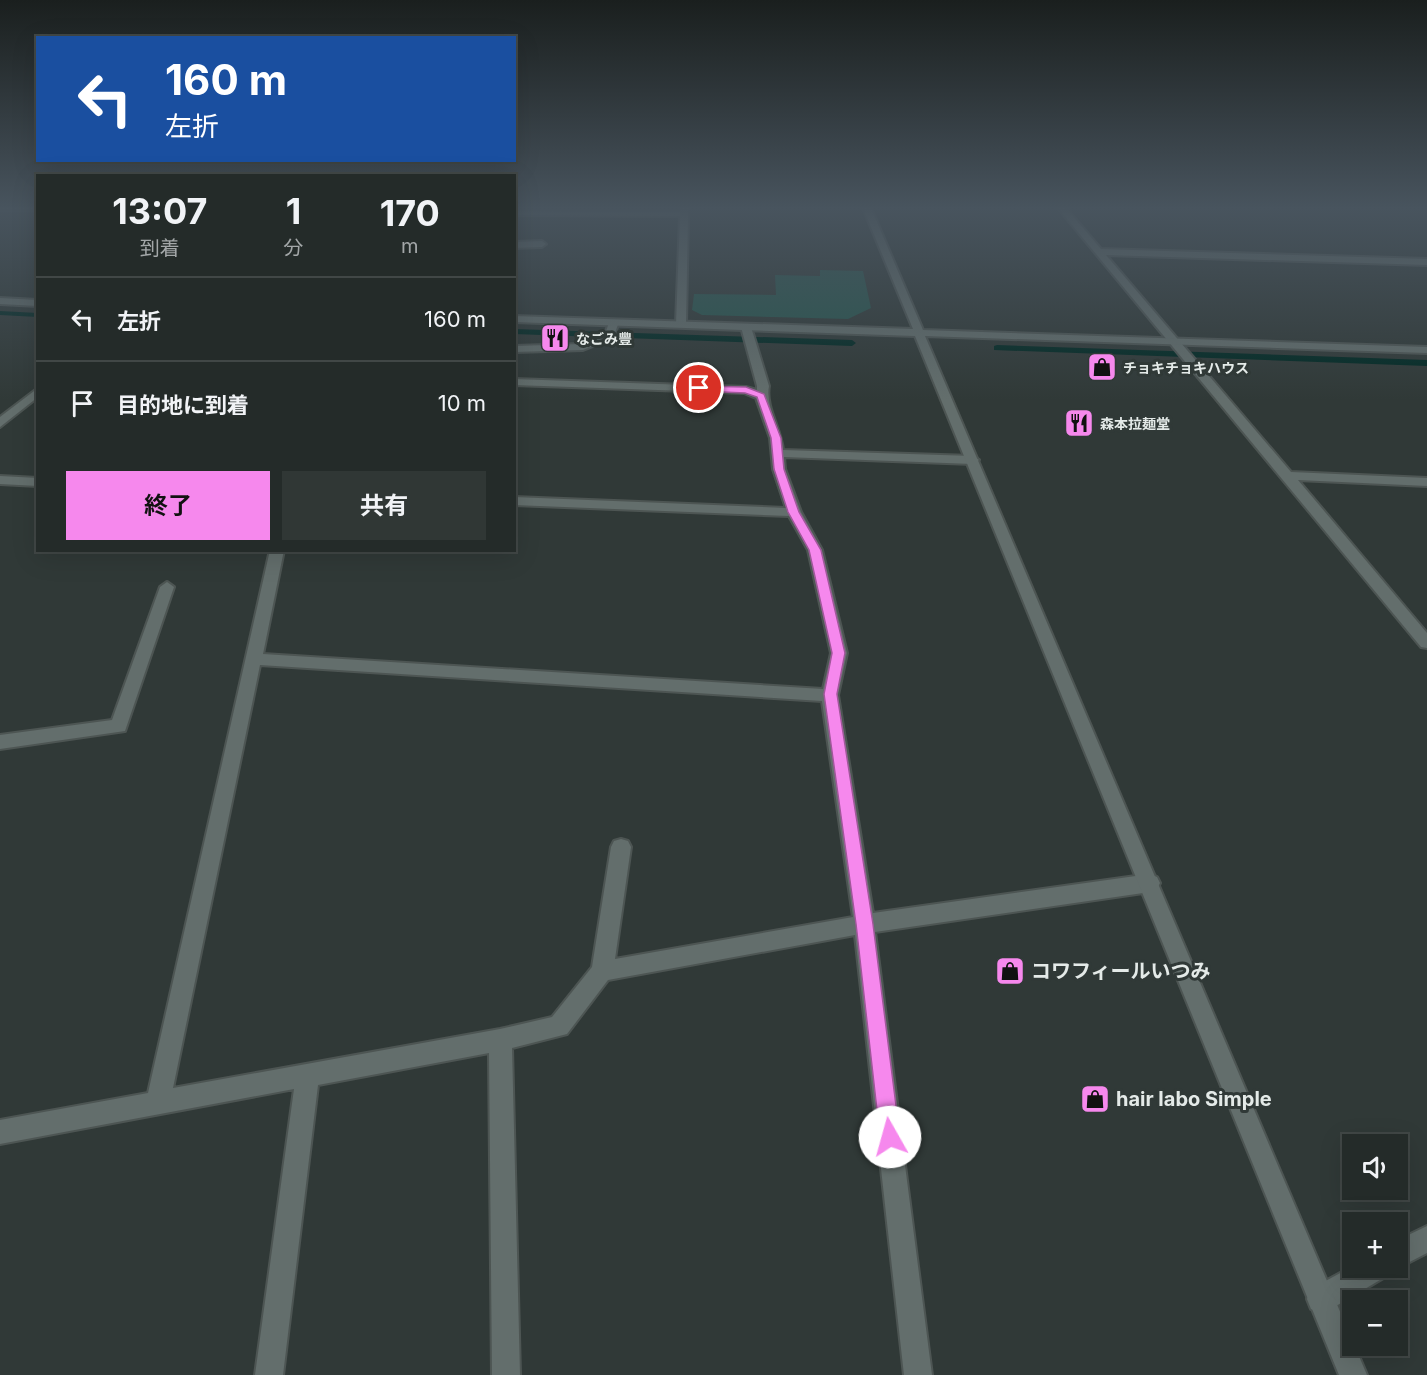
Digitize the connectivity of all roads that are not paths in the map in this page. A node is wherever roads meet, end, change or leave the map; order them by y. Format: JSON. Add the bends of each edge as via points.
{"nodes":[{"id":1,"x":682,"y":272,"type":"edge"},
{"id":2,"x":894,"y":272,"type":"edge"},
{"id":3,"x":1116,"y":272,"type":"edge"},
{"id":4,"x":0,"y":301,"type":"edge"},
{"id":5,"x":36,"y":303,"type":"edge"},
{"id":6,"x":516,"y":319,"type":"edge"},
{"id":7,"x":681,"y":324,"type":"junction"},
{"id":8,"x":611,"y":330,"type":"junction"},
{"id":9,"x":919,"y":333,"type":"junction"},
{"id":10,"x":748,"y":335,"type":"junction"},
{"id":11,"x":1174,"y":341,"type":"junction"},
{"id":12,"x":516,"y":349,"type":"edge"},
{"id":13,"x":1427,"y":350,"type":"edge"},
{"id":14,"x":516,"y":382,"type":"edge"},
{"id":15,"x":36,"y":393,"type":"edge"},
{"id":16,"x":761,"y":396,"type":"junction"},
{"id":17,"x":0,"y":423,"type":"edge"},
{"id":18,"x":777,"y":453,"type":"junction"},
{"id":19,"x":973,"y":460,"type":"junction"},
{"id":20,"x":1287,"y":476,"type":"junction"},
{"id":21,"x":0,"y":480,"type":"edge"},
{"id":22,"x":36,"y":482,"type":"edge"},
{"id":23,"x":1427,"y":482,"type":"edge"},
{"id":24,"x":516,"y":501,"type":"edge"},
{"id":25,"x":794,"y":512,"type":"junction"},
{"id":26,"x":277,"y":552,"type":"edge"},
{"id":27,"x":167,"y":587,"type":"dead end"},
{"id":28,"x":1427,"y":643,"type":"edge"},
{"id":29,"x":254,"y":659,"type":"junction"},
{"id":30,"x":830,"y":694,"type":"junction"},
{"id":31,"x":0,"y":742,"type":"edge"},
{"id":32,"x":621,"y":847,"type":"dead end"},
{"id":33,"x":1150,"y":883,"type":"junction"},
{"id":34,"x":864,"y":924,"type":"junction"},
{"id":35,"x":602,"y":971,"type":"junction"},
{"id":36,"x":500,"y":1040,"type":"junction"},
{"id":37,"x":308,"y":1075,"type":"junction"},
{"id":38,"x":158,"y":1102,"type":"junction"},
{"id":39,"x":0,"y":1131,"type":"edge"},
{"id":40,"x":1427,"y":1239,"type":"edge"},
{"id":41,"x":1408,"y":1249,"type":"edge"},
{"id":42,"x":1358,"y":1278,"type":"edge"},
{"id":43,"x":1321,"y":1299,"type":"junction"},
{"id":44,"x":269,"y":1375,"type":"edge"},
{"id":45,"x":506,"y":1375,"type":"edge"},
{"id":46,"x":918,"y":1375,"type":"edge"},
{"id":47,"x":1353,"y":1375,"type":"edge"}],
"edges":[{"from":1,"to":7,"type":"street"},
{"from":2,"to":9,"type":"street"},
{"from":3,"to":11,"type":"street"},
{"from":4,"to":5,"type":"street"},
{"from":6,"to":8,"type":"street"},
{"from":7,"to":8,"type":"street"},
{"from":7,"to":10,"type":"street"},
{"from":8,"to":12,"type":"street","via":[[583,346]]},
{"from":9,"to":10,"type":"street"},
{"from":9,"to":11,"type":"street"},
{"from":9,"to":19,"type":"street"},
{"from":10,"to":16,"type":"street","via":[[763,386]]},
{"from":11,"to":13,"type":"street"},
{"from":11,"to":20,"type":"street"},
{"from":14,"to":16,"type":"street","via":[[746,390]]},
{"from":15,"to":17,"type":"street"},
{"from":16,"to":18,"type":"street","via":[[776,438]]},
{"from":18,"to":19,"type":"street"},
{"from":18,"to":25,"type":"street"},
{"from":19,"to":33,"type":"street"},
{"from":20,"to":23,"type":"street"},
{"from":20,"to":28,"type":"street"},
{"from":21,"to":22,"type":"street"},
{"from":24,"to":25,"type":"street"},
{"from":25,"to":30,"type":"street","via":[[815,550],[839,653]]},
{"from":26,"to":29,"type":"street"},
{"from":27,"to":31,"type":"street","via":[[119,726]]},
{"from":29,"to":30,"type":"street"},
{"from":29,"to":38,"type":"street"},
{"from":30,"to":34,"type":"street"},
{"from":32,"to":35,"type":"street"},
{"from":33,"to":34,"type":"street"},
{"from":33,"to":43,"type":"street"},
{"from":34,"to":35,"type":"street"},
{"from":34,"to":46,"type":"street"},
{"from":35,"to":36,"type":"street","via":[[559,1026]]},
{"from":36,"to":37,"type":"street"},
{"from":36,"to":45,"type":"street"},
{"from":37,"to":38,"type":"street"},
{"from":37,"to":44,"type":"street"},
{"from":38,"to":39,"type":"street"},
{"from":40,"to":41,"type":"street"},
{"from":42,"to":43,"type":"street"},
{"from":43,"to":47,"type":"street"}]}
